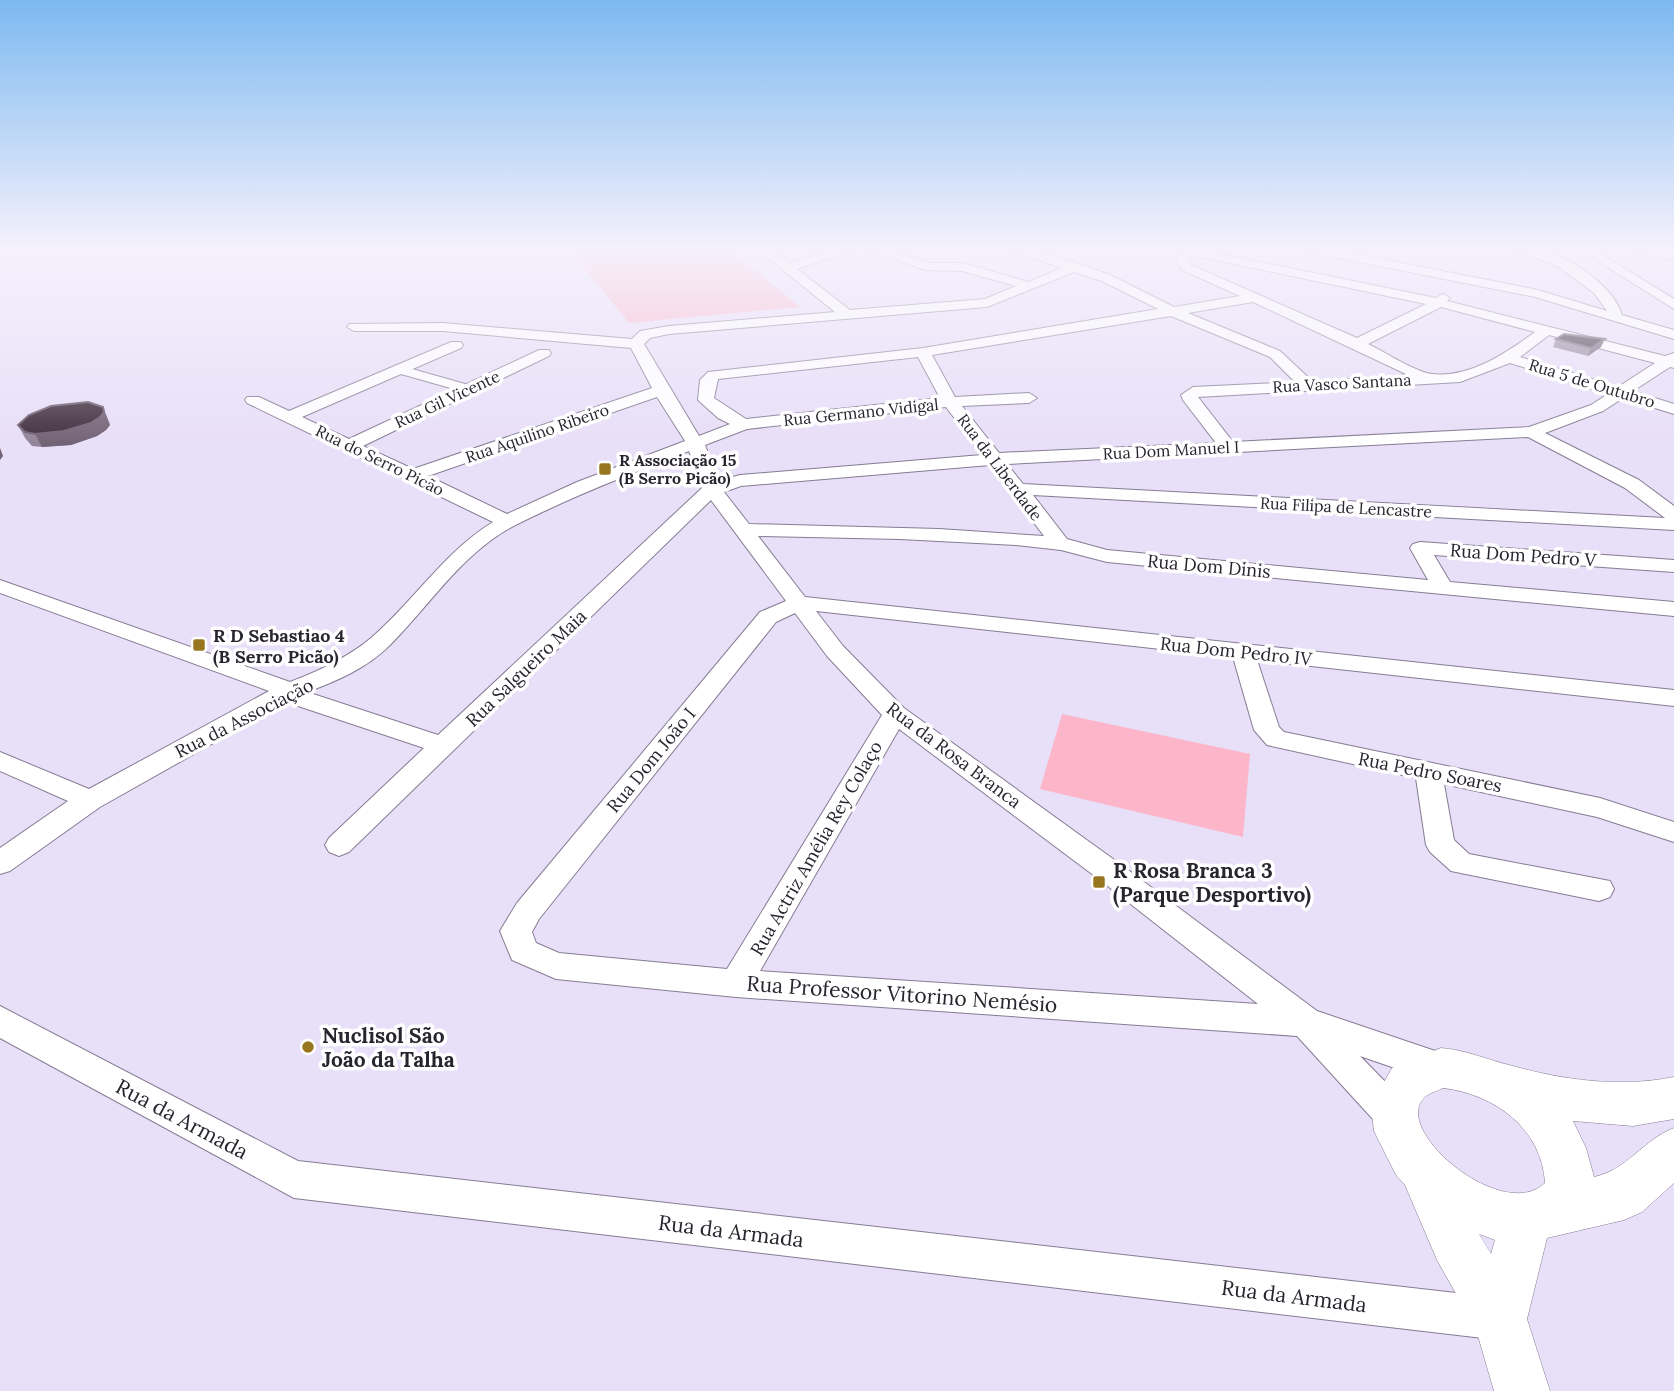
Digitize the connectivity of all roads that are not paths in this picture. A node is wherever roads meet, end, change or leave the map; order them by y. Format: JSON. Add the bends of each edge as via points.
{"nodes":[{"id":1,"x":846,"y":314,"type":"edge"},
{"id":2,"x":1162,"y":314,"type":"edge"},
{"id":3,"x":1179,"y":314,"type":"edge"},
{"id":4,"x":1289,"y":314,"type":"edge"},
{"id":5,"x":1417,"y":314,"type":"edge"},
{"id":6,"x":1485,"y":314,"type":"edge"},
{"id":7,"x":1603,"y":314,"type":"edge"},
{"id":8,"x":1615,"y":314,"type":"edge"},
{"id":9,"x":1616,"y":318,"type":"junction"},
{"id":10,"x":354,"y":327,"type":"dead end"},
{"id":11,"x":1548,"y":329,"type":"junction"},
{"id":12,"x":1674,"y":335,"type":"edge"},
{"id":13,"x":636,"y":344,"type":"junction"},
{"id":14,"x":1357,"y":344,"type":"junction"},
{"id":15,"x":456,"y":345,"type":"dead end"},
{"id":16,"x":923,"y":352,"type":"junction"},
{"id":17,"x":544,"y":353,"type":"dead end"},
{"id":18,"x":1509,"y":358,"type":"junction"},
{"id":19,"x":1672,"y":361,"type":"edge"},
{"id":20,"x":398,"y":369,"type":"junction"},
{"id":21,"x":1428,"y":379,"type":"junction"},
{"id":22,"x":1307,"y":384,"type":"junction"},
{"id":23,"x":468,"y":389,"type":"junction"},
{"id":24,"x":661,"y":390,"type":"junction"},
{"id":25,"x":1623,"y":393,"type":"junction"},
{"id":26,"x":1029,"y":398,"type":"dead end"},
{"id":27,"x":253,"y":400,"type":"dead end"},
{"id":28,"x":950,"y":402,"type":"junction"},
{"id":29,"x":1674,"y":408,"type":"edge"},
{"id":30,"x":288,"y":417,"type":"junction"},
{"id":31,"x":744,"y":424,"type":"junction"},
{"id":32,"x":1531,"y":432,"type":"junction"},
{"id":33,"x":696,"y":445,"type":"junction"},
{"id":34,"x":349,"y":446,"type":"junction"},
{"id":35,"x":1228,"y":447,"type":"junction"},
{"id":36,"x":993,"y":459,"type":"junction"},
{"id":37,"x":412,"y":476,"type":"junction"},
{"id":38,"x":712,"y":489,"type":"junction"},
{"id":39,"x":1017,"y":489,"type":"junction"},
{"id":40,"x":1674,"y":515,"type":"edge"},
{"id":41,"x":507,"y":521,"type":"junction"},
{"id":42,"x":1674,"y":524,"type":"edge"},
{"id":43,"x":745,"y":530,"type":"junction"},
{"id":44,"x":1060,"y":543,"type":"junction"},
{"id":45,"x":1674,"y":566,"type":"edge"},
{"id":46,"x":0,"y":586,"type":"edge"},
{"id":47,"x":1443,"y":588,"type":"junction"},
{"id":48,"x":799,"y":603,"type":"junction"},
{"id":49,"x":1674,"y":609,"type":"edge"},
{"id":50,"x":1243,"y":652,"type":"junction"},
{"id":51,"x":287,"y":692,"type":"junction"},
{"id":52,"x":1674,"y":698,"type":"edge"},
{"id":53,"x":895,"y":713,"type":"junction"},
{"id":54,"x":444,"y":746,"type":"junction"},
{"id":55,"x":0,"y":761,"type":"edge"},
{"id":56,"x":1429,"y":772,"type":"junction"},
{"id":57,"x":90,"y":800,"type":"junction"},
{"id":58,"x":1674,"y":832,"type":"edge"},
{"id":59,"x":339,"y":845,"type":"dead end"},
{"id":60,"x":0,"y":863,"type":"edge"},
{"id":61,"x":1599,"y":889,"type":"dead end"},
{"id":62,"x":516,"y":931,"type":"joint"},
{"id":63,"x":736,"y":983,"type":"junction"},
{"id":64,"x":0,"y":1021,"type":"edge"},
{"id":65,"x":1306,"y":1022,"type":"junction"},
{"id":66,"x":1441,"y":1068,"type":"junction"},
{"id":67,"x":1504,"y":1084,"type":"junction"},
{"id":68,"x":1674,"y":1098,"type":"edge"},
{"id":69,"x":1394,"y":1116,"type":"junction"},
{"id":70,"x":1674,"y":1151,"type":"edge"},
{"id":71,"x":1424,"y":1174,"type":"junction"},
{"id":72,"x":1539,"y":1215,"type":"junction"},
{"id":73,"x":1500,"y":1320,"type":"junction"},
{"id":74,"x":1522,"y":1391,"type":"edge"}],
"edges":[{"from":1,"to":13,"type":"street","via":[[669,330],[645,334]]},
{"from":2,"to":16,"type":"street"},
{"from":3,"to":22,"type":"street","via":[[1275,354]]},
{"from":4,"to":14,"type":"street"},
{"from":5,"to":14,"type":"street"},
{"from":6,"to":11,"type":"street"},
{"from":7,"to":9,"type":"street"},
{"from":8,"to":9,"type":"street"},
{"from":9,"to":12,"type":"street"},
{"from":10,"to":13,"type":"street","via":[[443,327]]},
{"from":11,"to":18,"type":"street","name":"Rua Vasco Santana"},
{"from":11,"to":19,"type":"street"},
{"from":13,"to":24,"type":"street","name":"Rua da Rosa Branca"},
{"from":14,"to":21,"type":"street"},
{"from":15,"to":20,"type":"street"},
{"from":16,"to":28,"type":"street","name":"Rua da Liberdade"},
{"from":16,"to":31,"type":"street","via":[[713,375],[706,400]]},
{"from":17,"to":23,"type":"street","name":"Rua Gil Vicente"},
{"from":18,"to":21,"type":"street","name":"Rua Vasco Santana","via":[[1460,377]]},
{"from":18,"to":25,"type":"street","name":"Rua 5 de Outubro"},
{"from":19,"to":25,"type":"street","name":"Rua Dom Manuel I"},
{"from":20,"to":23,"type":"street"},
{"from":20,"to":30,"type":"street"},
{"from":21,"to":22,"type":"street","name":"Rua Vasco Santana"},
{"from":22,"to":35,"type":"street","name":"Rua Vasco Santana","via":[[1193,391],[1191,400]]},
{"from":23,"to":34,"type":"street","name":"Rua Gil Vicente"},
{"from":24,"to":33,"type":"street","name":"Rua da Rosa Branca"},
{"from":24,"to":37,"type":"street","name":"Rua Aquilino Ribeiro"},
{"from":25,"to":29,"type":"street","name":"Rua 5 de Outubro"},
{"from":25,"to":32,"type":"street","name":"Rua Dom Manuel I","via":[[1597,408]]},
{"from":26,"to":28,"type":"street","name":"Rua Germano Vidigal"},
{"from":27,"to":30,"type":"street","name":"Rua do Serro Picão"},
{"from":28,"to":31,"type":"street","name":"Rua Germano Vidigal"},
{"from":28,"to":36,"type":"street","name":"Rua da Liberdade"},
{"from":30,"to":34,"type":"street","name":"Rua do Serro Picão"},
{"from":31,"to":33,"type":"street","name":"Rua Germano Vidigal"},
{"from":32,"to":35,"type":"street","name":"Rua Dom Manuel I"},
{"from":32,"to":40,"type":"street","via":[[1632,484]]},
{"from":33,"to":38,"type":"street","name":"Rua da Rosa Branca"},
{"from":33,"to":41,"type":"street","name":"Rua da Associação","via":[[584,486]]},
{"from":34,"to":37,"type":"street","name":"Rua do Serro Picão"},
{"from":35,"to":36,"type":"street","name":"Rua Dom Manuel I"},
{"from":36,"to":38,"type":"street","name":"Rua Dom Manuel I","via":[[740,481]]},
{"from":36,"to":39,"type":"street","name":"Rua da Liberdade"},
{"from":37,"to":41,"type":"street","name":"Rua do Serro Picão"},
{"from":38,"to":43,"type":"street","name":"Rua da Rosa Branca"},
{"from":38,"to":54,"type":"street","name":"Rua Salgueiro Maia"},
{"from":39,"to":42,"type":"street","name":"Rua Filipa de Lencastre"},
{"from":39,"to":44,"type":"street","name":"Rua da Liberdade"},
{"from":41,"to":51,"type":"street","name":"Rua da Associação","via":[[454,562],[381,642],[326,677]]},
{"from":43,"to":44,"type":"street","name":"Rua Dom Dinis","via":[[973,535]]},
{"from":43,"to":48,"type":"street","name":"Rua da Rosa Branca"},
{"from":44,"to":47,"type":"street","name":"Rua Dom Dinis","via":[[1107,556]]},
{"from":45,"to":47,"type":"street","name":"Rua Dom Pedro V","via":[[1420,548]]},
{"from":46,"to":51,"type":"street"},
{"from":47,"to":49,"type":"street","name":"Rua Dom Dinis"},
{"from":48,"to":50,"type":"street","name":"Rua Dom Pedro IV"},
{"from":48,"to":53,"type":"street","name":"Rua da Rosa Branca","via":[[835,651]]},
{"from":48,"to":62,"type":"street","name":"Rua Dom João I","via":[[768,617]]},
{"from":50,"to":52,"type":"street","name":"Rua Dom Pedro IV"},
{"from":50,"to":56,"type":"street","name":"Rua Pedro Soares","via":[[1267,730],[1276,739]]},
{"from":51,"to":54,"type":"street"},
{"from":51,"to":57,"type":"street","name":"Rua da Associação"},
{"from":53,"to":63,"type":"street","name":"Rua Actriz Amélia Rey Colaço"},
{"from":53,"to":65,"type":"street","name":"Rua da Rosa Branca"},
{"from":54,"to":59,"type":"street","name":"Rua Salgueiro Maia"},
{"from":55,"to":57,"type":"street"},
{"from":56,"to":58,"type":"street","name":"Rua Pedro Soares","via":[[1600,808]]},
{"from":56,"to":61,"type":"street","via":[[1440,845],[1461,863]]},
{"from":57,"to":60,"type":"street","name":"Rua da Associação"},
{"from":62,"to":63,"type":"street","name":"Rua Professor Vitorino Nemésio","via":[[523,951],[556,966]]},
{"from":63,"to":65,"type":"street","name":"Rua Professor Vitorino Nemésio"},
{"from":64,"to":73,"type":"street","name":"Rua da Armada","via":[[294,1179]]},
{"from":65,"to":66,"type":"street","name":"Rua da Rosa Branca"},
{"from":65,"to":69,"type":"street","name":"Rua da Rosa Branca"},
{"from":66,"to":67,"type":"street"},
{"from":66,"to":69,"type":"street","via":[[1421,1072],[1406,1082],[1396,1097]]},
{"from":67,"to":68,"type":"street","via":[[1587,1102],[1630,1104]]},
{"from":67,"to":72,"type":"street","via":[[1529,1102],[1565,1149],[1571,1173],[1567,1195]]},
{"from":69,"to":71,"type":"street","via":[[1399,1135]]},
{"from":70,"to":72,"type":"street","via":[[1624,1195]]},
{"from":71,"to":72,"type":"street","via":[[1472,1208],[1500,1217]]},
{"from":71,"to":73,"type":"street","via":[[1455,1242]]},
{"from":72,"to":73,"type":"street"},
{"from":73,"to":74,"type":"street"}]}
